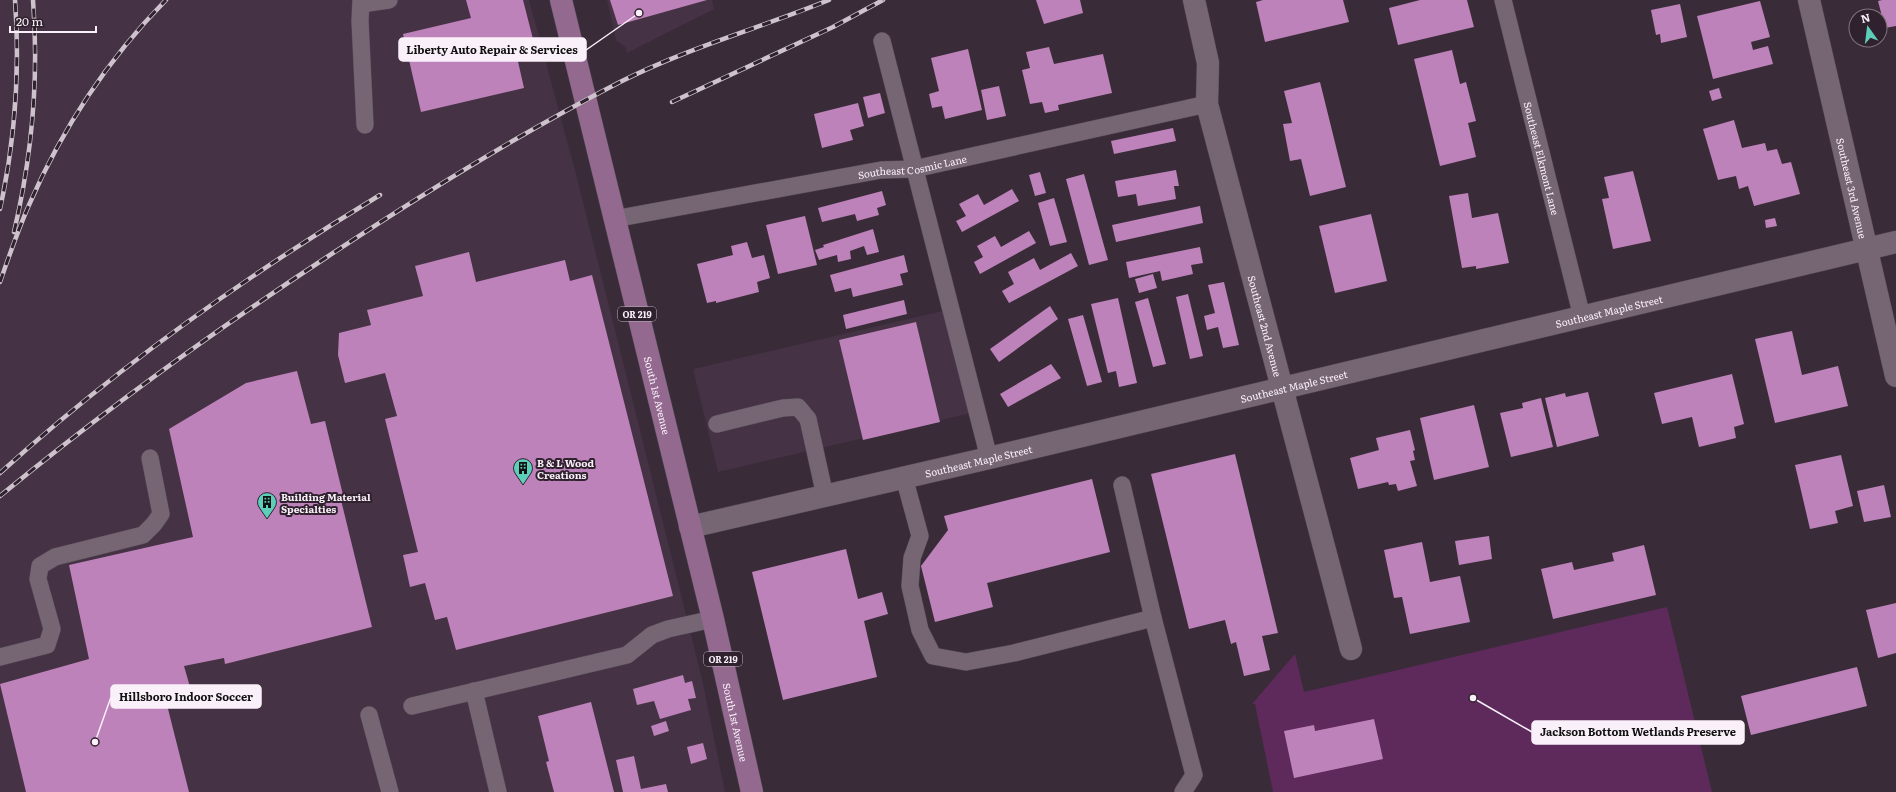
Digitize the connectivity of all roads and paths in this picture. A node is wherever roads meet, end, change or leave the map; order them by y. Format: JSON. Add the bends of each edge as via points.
{"nodes":[{"id":1,"x":388,"y":0,"type":"edge"},
{"id":2,"x":561,"y":0,"type":"edge"},
{"id":3,"x":1194,"y":0,"type":"edge"},
{"id":4,"x":1495,"y":0,"type":"edge"},
{"id":5,"x":1503,"y":0,"type":"edge"},
{"id":6,"x":1809,"y":0,"type":"edge"},
{"id":7,"x":361,"y":2,"type":"edge"},
{"id":8,"x":1509,"y":22,"type":"junction"},
{"id":9,"x":882,"y":41,"type":"dead end"},
{"id":10,"x":1207,"y":104,"type":"junction"},
{"id":11,"x":365,"y":125,"type":"dead end"},
{"id":12,"x":914,"y":169,"type":"junction"},
{"id":13,"x":614,"y":219,"type":"junction"},
{"id":14,"x":1896,"y":242,"type":"edge"},
{"id":15,"x":1867,"y":249,"type":"junction"},
{"id":16,"x":1582,"y":317,"type":"junction"},
{"id":17,"x":1896,"y":376,"type":"edge"},
{"id":18,"x":1281,"y":388,"type":"junction"},
{"id":19,"x":717,"y":424,"type":"dead end"},
{"id":20,"x":150,"y":458,"type":"dead end"},
{"id":21,"x":989,"y":458,"type":"junction"},
{"id":22,"x":904,"y":477,"type":"junction"},
{"id":23,"x":1122,"y":485,"type":"dead end"},
{"id":24,"x":825,"y":496,"type":"junction"},
{"id":25,"x":690,"y":527,"type":"junction"},
{"id":26,"x":1153,"y":618,"type":"junction"},
{"id":27,"x":713,"y":619,"type":"junction"},
{"id":28,"x":1351,"y":649,"type":"dead end"},
{"id":29,"x":0,"y":657,"type":"edge"},
{"id":30,"x":474,"y":691,"type":"junction"},
{"id":31,"x":412,"y":706,"type":"dead end"},
{"id":32,"x":370,"y":715,"type":"dead end"},
{"id":33,"x":390,"y":792,"type":"edge"},
{"id":34,"x":498,"y":792,"type":"edge"},
{"id":35,"x":752,"y":792,"type":"edge"},
{"id":36,"x":1183,"y":792,"type":"edge"}],
"edges":[{"from":1,"to":7,"type":"lane"},
{"from":2,"to":13,"type":"main road","name":"South 1st Avenue","number":"OR 219"},
{"from":3,"to":10,"type":"street","name":"Southeast 2nd Avenue","via":[[1208,63]]},
{"from":4,"to":8,"type":"lane"},
{"from":5,"to":8,"type":"lane","name":"Southeast Elkmont Lane"},
{"from":6,"to":15,"type":"street","name":"Southeast 3rd Avenue"},
{"from":7,"to":11,"type":"lane"},
{"from":8,"to":16,"type":"lane","name":"Southeast Elkmont Lane"},
{"from":9,"to":12,"type":"lane"},
{"from":10,"to":12,"type":"lane","name":"Southeast Cosmic Lane"},
{"from":10,"to":18,"type":"street","name":"Southeast 2nd Avenue"},
{"from":12,"to":13,"type":"lane","name":"Southeast Cosmic Lane","via":[[881,170]]},
{"from":12,"to":21,"type":"lane"},
{"from":13,"to":25,"type":"main road","name":"South 1st Avenue","number":"OR 219"},
{"from":14,"to":15,"type":"street","name":"Southeast Maple Street"},
{"from":15,"to":16,"type":"street","name":"Southeast Maple Street"},
{"from":15,"to":17,"type":"street","name":"Southeast 3rd Avenue"},
{"from":16,"to":18,"type":"street","name":"Southeast Maple Street"},
{"from":18,"to":21,"type":"street","name":"Southeast Maple Street"},
{"from":18,"to":28,"type":"street","name":"Southeast 2nd Avenue"},
{"from":19,"to":24,"type":"lane","via":[[783,408],[798,408],[808,419]]},
{"from":20,"to":29,"type":"lane","via":[[161,514],[154,524],[143,535],[55,557],[40,566],[38,579],[52,629],[46,645]]},
{"from":21,"to":22,"type":"street","name":"Southeast Maple Street"},
{"from":22,"to":24,"type":"street","name":"Southeast Maple Street"},
{"from":22,"to":26,"type":"lane","via":[[920,536],[912,558],[910,586],[920,630],[933,656],[966,662],[1014,653]]},
{"from":23,"to":26,"type":"lane"},
{"from":24,"to":25,"type":"street","name":"Southeast Maple Street"},
{"from":25,"to":27,"type":"main road","name":"South 1st Avenue","number":"OR 219"},
{"from":26,"to":36,"type":"lane","via":[[1194,775]]},
{"from":27,"to":30,"type":"lane","via":[[652,635],[627,655]]},
{"from":27,"to":35,"type":"main road","name":"South 1st Avenue","number":"OR 219"},
{"from":30,"to":31,"type":"lane"},
{"from":30,"to":34,"type":"lane"},
{"from":32,"to":33,"type":"lane"}]}
